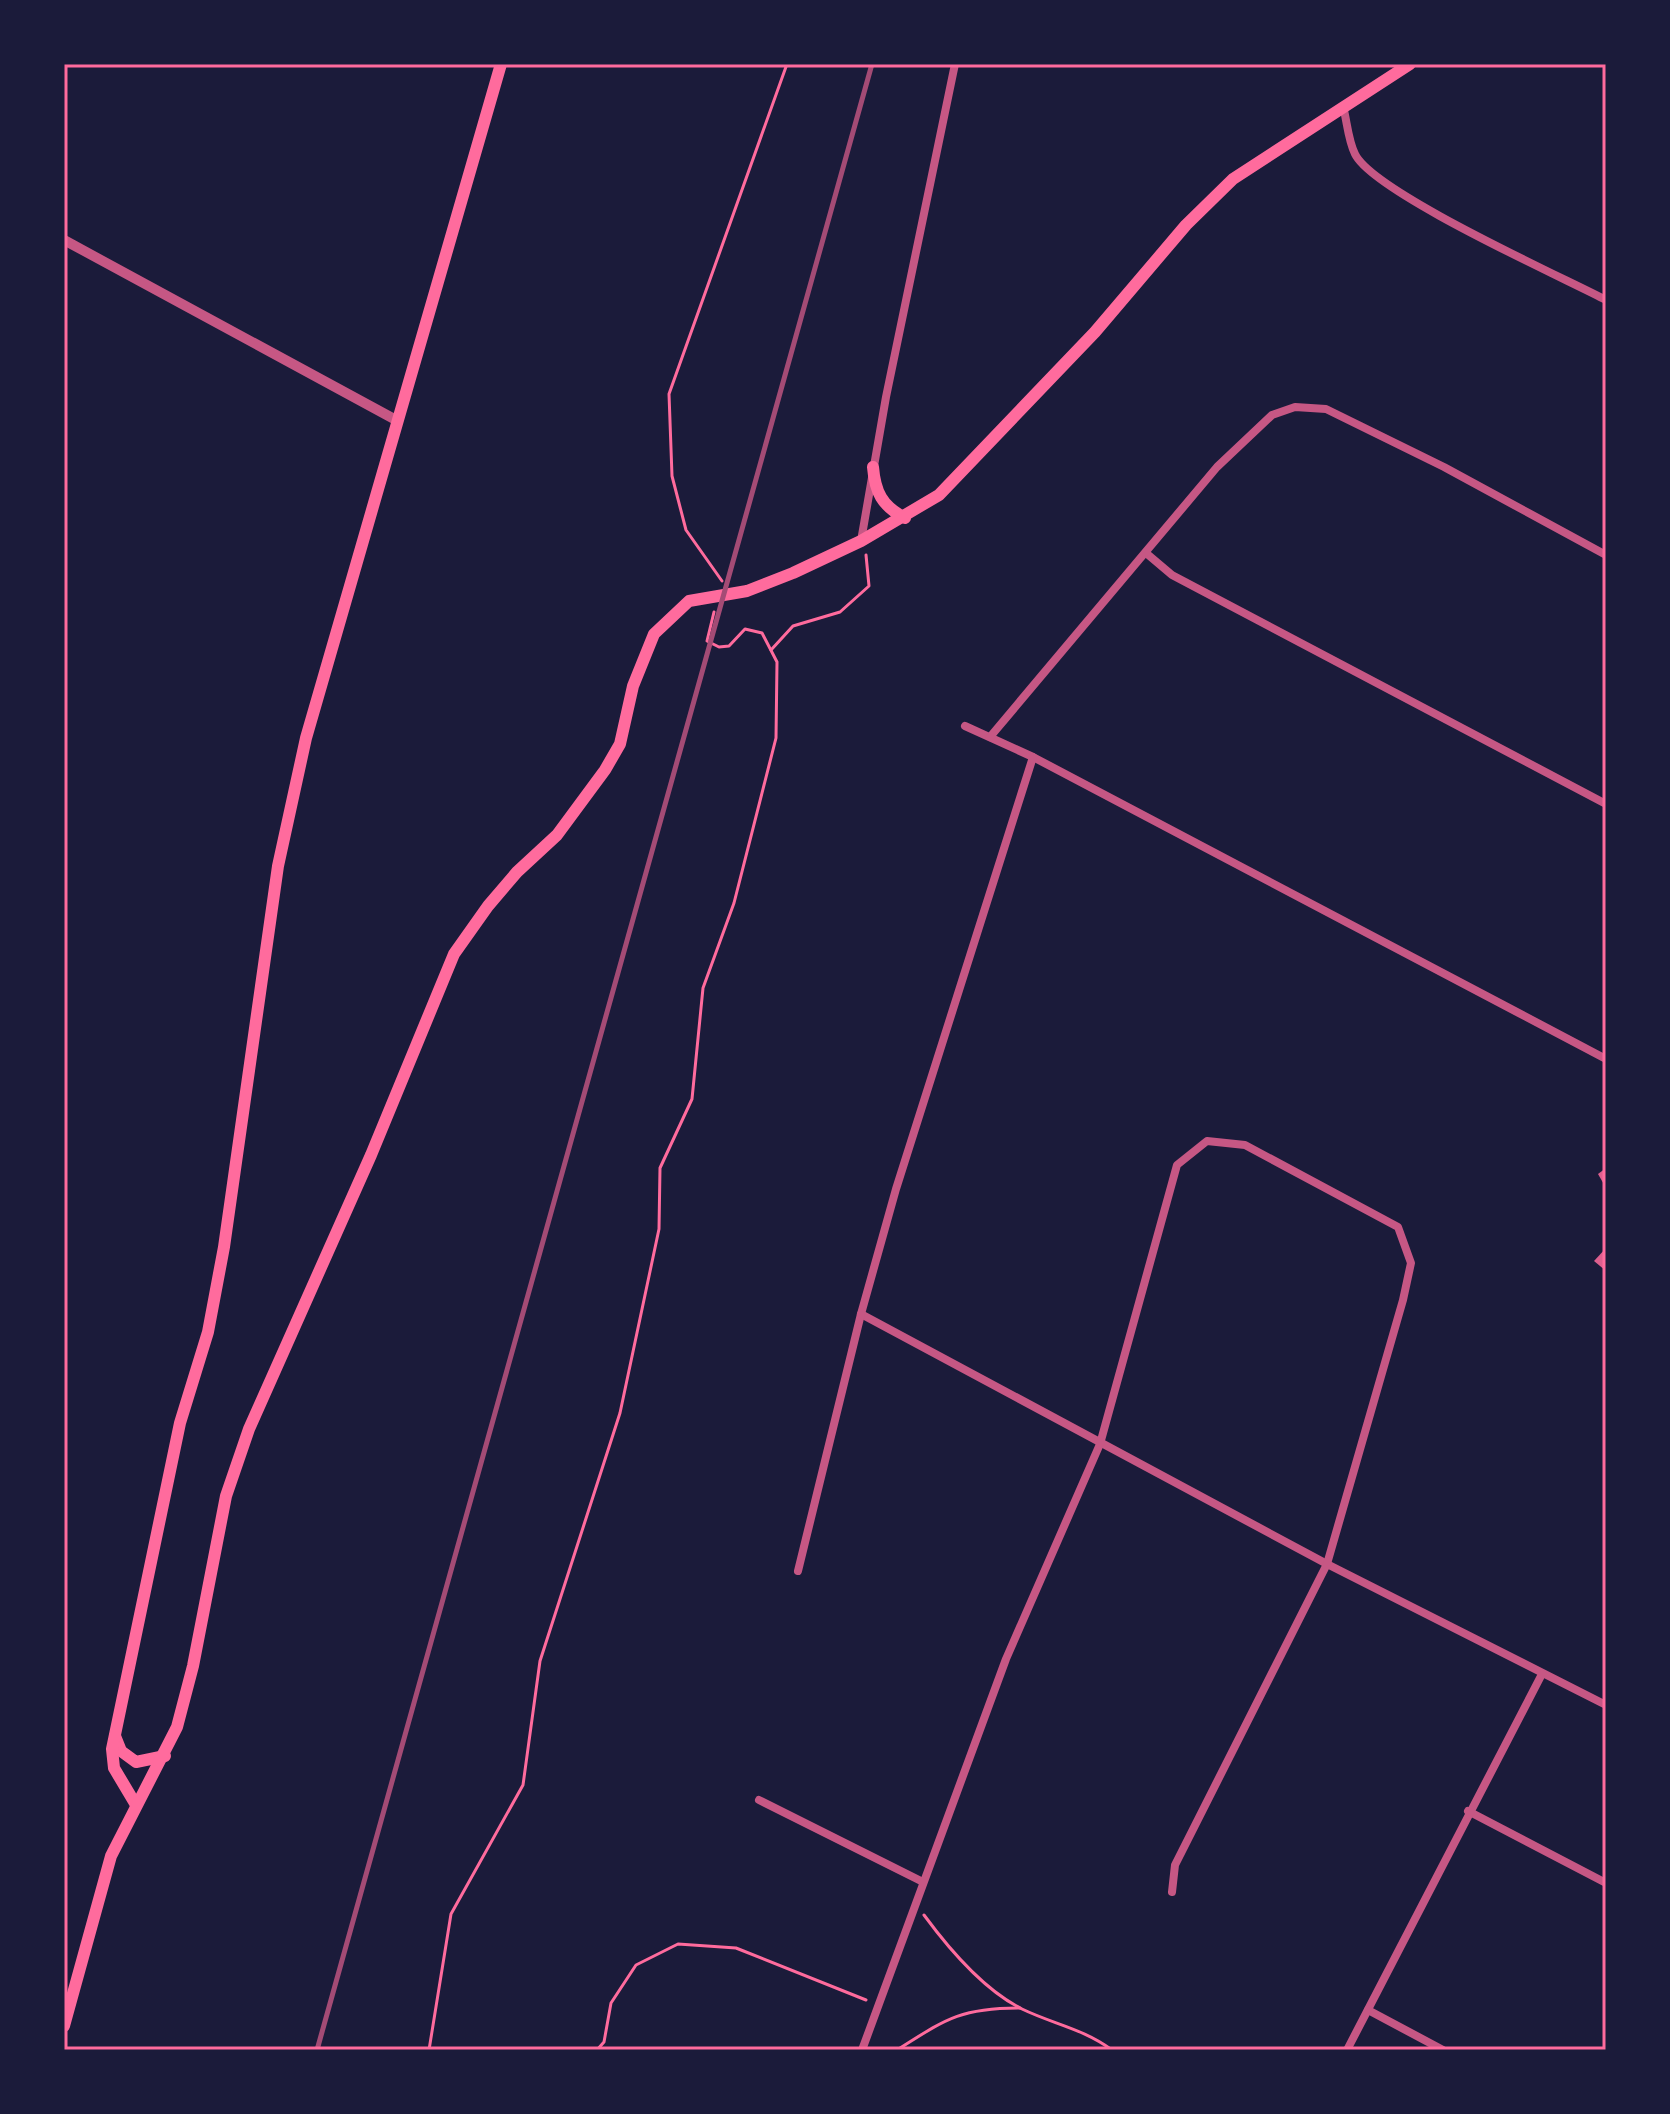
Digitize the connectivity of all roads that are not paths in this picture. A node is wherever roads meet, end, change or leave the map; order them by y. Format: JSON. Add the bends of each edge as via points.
{"nodes":[{"id":1,"x":501,"y":64,"type":"edge"},
{"id":2,"x":955,"y":64,"type":"edge"},
{"id":3,"x":1410,"y":64,"type":"edge"},
{"id":4,"x":1343,"y":106,"type":"junction"},
{"id":5,"x":64,"y":240,"type":"edge"},
{"id":6,"x":1606,"y":300,"type":"edge"},
{"id":7,"x":396,"y":420,"type":"junction"},
{"id":8,"x":873,"y":467,"type":"junction"},
{"id":9,"x":905,"y":518,"type":"junction"},
{"id":10,"x":863,"y":540,"type":"junction"},
{"id":11,"x":1146,"y":553,"type":"junction"},
{"id":12,"x":1606,"y":555,"type":"edge"},
{"id":13,"x":965,"y":726,"type":"dead end"},
{"id":14,"x":990,"y":737,"type":"junction"},
{"id":15,"x":1033,"y":757,"type":"junction"},
{"id":16,"x":1606,"y":804,"type":"edge"},
{"id":17,"x":1606,"y":1059,"type":"edge"},
{"id":18,"x":861,"y":1314,"type":"junction"},
{"id":19,"x":1100,"y":1444,"type":"junction"},
{"id":20,"x":1327,"y":1564,"type":"junction"},
{"id":21,"x":798,"y":1571,"type":"dead end"},
{"id":22,"x":1542,"y":1674,"type":"junction"},
{"id":23,"x":1606,"y":1705,"type":"edge"},
{"id":24,"x":114,"y":1735,"type":"junction"},
{"id":25,"x":165,"y":1756,"type":"junction"},
{"id":26,"x":759,"y":1800,"type":"dead end"},
{"id":27,"x":136,"y":1805,"type":"junction"},
{"id":28,"x":1468,"y":1811,"type":"junction"},
{"id":29,"x":923,"y":1882,"type":"junction"},
{"id":30,"x":1606,"y":1883,"type":"edge"},
{"id":31,"x":1172,"y":1892,"type":"dead end"},
{"id":32,"x":1368,"y":2010,"type":"junction"},
{"id":33,"x":64,"y":2026,"type":"edge"},
{"id":34,"x":862,"y":2050,"type":"edge"},
{"id":35,"x":1347,"y":2050,"type":"edge"},
{"id":36,"x":1443,"y":2050,"type":"edge"}],
"edges":[{"from":1,"to":7,"type":"main road"},
{"from":2,"to":8,"type":"street"},
{"from":3,"to":4,"type":"main road"},
{"from":4,"to":6,"type":"street","via":[[1355,155],[1375,175],[1416,203]]},
{"from":4,"to":9,"type":"main road","via":[[1233,179],[939,495]]},
{"from":5,"to":7,"type":"street"},
{"from":7,"to":24,"type":"main road","via":[[306,738],[278,866],[208,1332],[180,1423]]},
{"from":8,"to":9,"type":"main road","via":[[881,499]]},
{"from":8,"to":10,"type":"street"},
{"from":9,"to":10,"type":"main road"},
{"from":10,"to":25,"type":"main road","via":[[747,591],[689,601],[664,621],[647,646],[620,744],[605,770],[557,835],[488,906],[454,954],[249,1429],[226,1496],[193,1666]]},
{"from":11,"to":12,"type":"street","via":[[1217,467],[1272,415],[1295,407],[1326,409]]},
{"from":11,"to":14,"type":"street"},
{"from":11,"to":16,"type":"street","via":[[1172,575]]},
{"from":13,"to":14,"type":"street"},
{"from":14,"to":15,"type":"street"},
{"from":15,"to":17,"type":"street"},
{"from":15,"to":18,"type":"street"},
{"from":18,"to":19,"type":"street"},
{"from":18,"to":21,"type":"street"},
{"from":19,"to":20,"type":"street"},
{"from":19,"to":20,"type":"street","via":[[1177,1165],[1207,1141],[1245,1145],[1398,1227],[1411,1263]]},
{"from":19,"to":29,"type":"street","via":[[1006,1659]]},
{"from":20,"to":22,"type":"street"},
{"from":20,"to":31,"type":"street","via":[[1175,1865]]},
{"from":22,"to":23,"type":"street"},
{"from":22,"to":28,"type":"street"},
{"from":24,"to":25,"type":"main road","via":[[121,1751],[136,1762]]},
{"from":24,"to":27,"type":"main road","via":[[114,1768]]},
{"from":25,"to":27,"type":"main road"},
{"from":26,"to":29,"type":"street"},
{"from":27,"to":33,"type":"main road","via":[[111,1856]]},
{"from":28,"to":30,"type":"street"},
{"from":28,"to":32,"type":"street"},
{"from":29,"to":34,"type":"street"},
{"from":32,"to":35,"type":"street"},
{"from":32,"to":36,"type":"street"}]}
